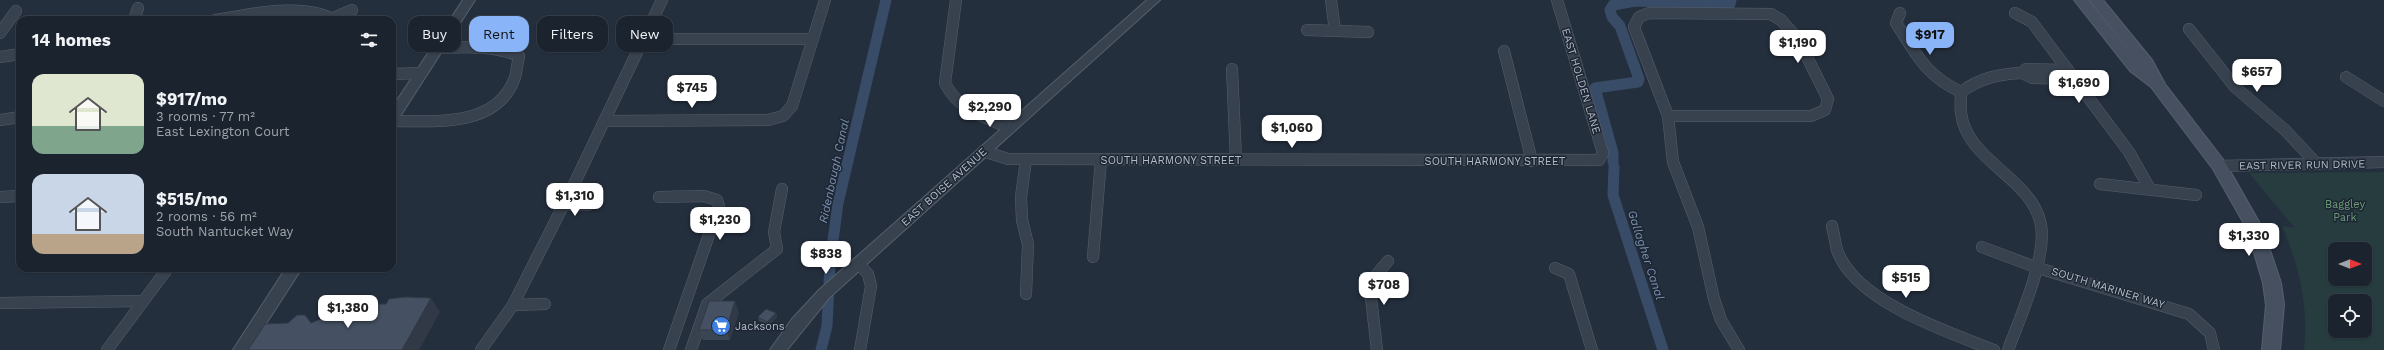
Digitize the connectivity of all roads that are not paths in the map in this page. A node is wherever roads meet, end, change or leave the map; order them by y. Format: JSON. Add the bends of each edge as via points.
{"nodes":[{"id":1,"x":469,"y":0,"type":"edge"},
{"id":2,"x":662,"y":0,"type":"edge"},
{"id":3,"x":825,"y":0,"type":"edge"},
{"id":4,"x":956,"y":0,"type":"edge"},
{"id":5,"x":1154,"y":0,"type":"edge"},
{"id":6,"x":1331,"y":0,"type":"edge"},
{"id":7,"x":1557,"y":0,"type":"edge"},
{"id":8,"x":2081,"y":0,"type":"edge"},
{"id":9,"x":2096,"y":0,"type":"edge"},
{"id":10,"x":138,"y":8,"type":"dead end"},
{"id":11,"x":352,"y":10,"type":"dead end"},
{"id":12,"x":16,"y":11,"type":"dead end"},
{"id":13,"x":2016,"y":12,"type":"dead end"},
{"id":14,"x":1900,"y":13,"type":"dead end"},
{"id":15,"x":135,"y":16,"type":"edge"},
{"id":16,"x":244,"y":16,"type":"edge"},
{"id":17,"x":327,"y":16,"type":"edge"},
{"id":18,"x":340,"y":16,"type":"edge"},
{"id":19,"x":459,"y":16,"type":"edge"},
{"id":20,"x":654,"y":16,"type":"edge"},
{"id":21,"x":2189,"y":29,"type":"dead end"},
{"id":22,"x":1307,"y":30,"type":"dead end"},
{"id":23,"x":1335,"y":31,"type":"junction"},
{"id":24,"x":1368,"y":32,"type":"dead end"},
{"id":25,"x":0,"y":33,"type":"edge"},
{"id":26,"x":673,"y":39,"type":"edge"},
{"id":27,"x":812,"y":39,"type":"junction"},
{"id":28,"x":461,"y":48,"type":"edge"},
{"id":29,"x":1504,"y":51,"type":"dead end"},
{"id":30,"x":435,"y":52,"type":"edge"},
{"id":31,"x":637,"y":52,"type":"edge"},
{"id":32,"x":16,"y":55,"type":"edge"},
{"id":33,"x":0,"y":57,"type":"edge"},
{"id":34,"x":1232,"y":69,"type":"dead end"},
{"id":35,"x":2068,"y":70,"type":"junction"},
{"id":36,"x":421,"y":73,"type":"junction"},
{"id":37,"x":2022,"y":73,"type":"junction"},
{"id":38,"x":396,"y":74,"type":"edge"},
{"id":39,"x":2346,"y":77,"type":"dead end"},
{"id":40,"x":2074,"y":79,"type":"junction"},
{"id":41,"x":2158,"y":86,"type":"junction"},
{"id":42,"x":1961,"y":92,"type":"junction"},
{"id":43,"x":2384,"y":101,"type":"edge"},
{"id":44,"x":396,"y":112,"type":"edge"},
{"id":45,"x":1668,"y":116,"type":"junction"},
{"id":46,"x":16,"y":118,"type":"edge"},
{"id":47,"x":0,"y":120,"type":"edge"},
{"id":48,"x":396,"y":121,"type":"edge"},
{"id":49,"x":604,"y":121,"type":"junction"},
{"id":50,"x":1010,"y":128,"type":"junction"},
{"id":51,"x":983,"y":151,"type":"junction"},
{"id":52,"x":1026,"y":160,"type":"junction"},
{"id":53,"x":1101,"y":160,"type":"junction"},
{"id":54,"x":1236,"y":160,"type":"junction"},
{"id":55,"x":1600,"y":160,"type":"joint"},
{"id":56,"x":1532,"y":162,"type":"junction"},
{"id":57,"x":2384,"y":162,"type":"edge"},
{"id":58,"x":2317,"y":164,"type":"junction"},
{"id":59,"x":2219,"y":166,"type":"junction"},
{"id":60,"x":2100,"y":184,"type":"dead end"},
{"id":61,"x":782,"y":189,"type":"dead end"},
{"id":62,"x":2150,"y":189,"type":"junction"},
{"id":63,"x":2196,"y":195,"type":"dead end"},
{"id":64,"x":16,"y":196,"type":"edge"},
{"id":65,"x":0,"y":197,"type":"edge"},
{"id":66,"x":659,"y":197,"type":"dead end"},
{"id":67,"x":563,"y":205,"type":"junction"},
{"id":68,"x":588,"y":205,"type":"dead end"},
{"id":69,"x":1832,"y":226,"type":"dead end"},
{"id":70,"x":1982,"y":247,"type":"dead end"},
{"id":71,"x":1093,"y":258,"type":"dead end"},
{"id":72,"x":1388,"y":261,"type":"dead end"},
{"id":73,"x":859,"y":264,"type":"junction"},
{"id":74,"x":2035,"y":267,"type":"junction"},
{"id":75,"x":1555,"y":268,"type":"dead end"},
{"id":76,"x":165,"y":272,"type":"edge"},
{"id":77,"x":291,"y":272,"type":"edge"},
{"id":78,"x":1026,"y":294,"type":"dead end"},
{"id":79,"x":143,"y":301,"type":"junction"},
{"id":80,"x":0,"y":303,"type":"edge"},
{"id":81,"x":545,"y":304,"type":"dead end"},
{"id":82,"x":513,"y":305,"type":"junction"},
{"id":83,"x":107,"y":350,"type":"edge"},
{"id":84,"x":241,"y":350,"type":"edge"},
{"id":85,"x":481,"y":350,"type":"edge"},
{"id":86,"x":669,"y":350,"type":"edge"},
{"id":87,"x":692,"y":350,"type":"edge"},
{"id":88,"x":778,"y":350,"type":"edge"},
{"id":89,"x":860,"y":350,"type":"edge"},
{"id":90,"x":1378,"y":350,"type":"edge"},
{"id":91,"x":1592,"y":350,"type":"edge"},
{"id":92,"x":1739,"y":350,"type":"edge"},
{"id":93,"x":1994,"y":350,"type":"edge"},
{"id":94,"x":2008,"y":350,"type":"edge"},
{"id":95,"x":2214,"y":350,"type":"edge"},
{"id":96,"x":2271,"y":350,"type":"edge"}],
"edges":[{"from":1,"to":19,"type":"street"},
{"from":2,"to":20,"type":"street"},
{"from":3,"to":27,"type":"street"},
{"from":4,"to":50,"type":"street","via":[[945,83],[949,95],[961,106]]},
{"from":5,"to":50,"type":"street","name":"EAST BOISE AVENUE"},
{"from":6,"to":23,"type":"street"},
{"from":7,"to":55,"type":"street","name":"EAST HOLDEN LANE","via":[[1603,153]]},
{"from":8,"to":41,"type":"main road","via":[[2135,68]]},
{"from":9,"to":41,"type":"main road","via":[[2147,63]]},
{"from":10,"to":15,"type":"street"},
{"from":11,"to":18,"type":"street"},
{"from":12,"to":25,"type":"street"},
{"from":13,"to":35,"type":"street","via":[[2032,22]]},
{"from":14,"to":42,"type":"street","via":[[1896,23],[1927,72],[1943,85]]},
{"from":16,"to":17,"type":"street","via":[[280,11]]},
{"from":21,"to":58,"type":"street","via":[[2235,87],[2285,130]]},
{"from":22,"to":23,"type":"street"},
{"from":23,"to":24,"type":"street"},
{"from":26,"to":27,"type":"street"},
{"from":27,"to":49,"type":"street","via":[[792,106],[783,116],[768,120]]},
{"from":28,"to":48,"type":"street","via":[[508,50],[519,56],[518,74],[498,104],[486,112],[458,121]]},
{"from":29,"to":56,"type":"street"},
{"from":30,"to":36,"type":"street"},
{"from":31,"to":49,"type":"street"},
{"from":32,"to":33,"type":"street"},
{"from":34,"to":54,"type":"street"},
{"from":35,"to":37,"type":"street","via":[[2026,69]]},
{"from":35,"to":40,"type":"street"},
{"from":36,"to":38,"type":"street"},
{"from":36,"to":44,"type":"street"},
{"from":37,"to":40,"type":"street","via":[[2032,78]]},
{"from":37,"to":42,"type":"street","via":[[1982,78]]},
{"from":39,"to":43,"type":"street"},
{"from":40,"to":62,"type":"street","via":[[2129,152]]},
{"from":41,"to":59,"type":"main road"},
{"from":42,"to":74,"type":"street","via":[[1959,105],[1965,128],[1982,154],[2015,183],[2031,202],[2041,224],[2042,244]]},
{"from":45,"to":45,"type":"street","via":[[1634,27],[1638,17],[1649,13],[1763,13],[1780,18],[1791,28],[1828,99],[1825,110],[1811,116]]},
{"from":45,"to":92,"type":"street","via":[[1673,162],[1698,227],[1714,299],[1721,320]]},
{"from":46,"to":47,"type":"street"},
{"from":49,"to":67,"type":"street"},
{"from":50,"to":51,"type":"street","name":"EAST BOISE AVENUE"},
{"from":51,"to":52,"type":"street","name":"SOUTH HARMONY STREET","via":[[1008,160]]},
{"from":51,"to":73,"type":"street","name":"EAST BOISE AVENUE"},
{"from":52,"to":53,"type":"street","name":"SOUTH HARMONY STREET"},
{"from":52,"to":78,"type":"street","via":[[1021,197],[1022,220],[1028,244]]},
{"from":53,"to":54,"type":"street","name":"SOUTH HARMONY STREET"},
{"from":53,"to":71,"type":"street"},
{"from":54,"to":56,"type":"street","name":"SOUTH HARMONY STREET"},
{"from":55,"to":56,"type":"street","name":"SOUTH HARMONY STREET"},
{"from":57,"to":58,"type":"street","name":"EAST RIVER RUN DRIVE"},
{"from":58,"to":59,"type":"street","name":"EAST RIVER RUN DRIVE"},
{"from":59,"to":96,"type":"main road","via":[[2256,229],[2272,283],[2274,305]]},
{"from":60,"to":62,"type":"street"},
{"from":61,"to":87,"type":"street","via":[[774,232],[777,249],[707,304]]},
{"from":62,"to":63,"type":"street"},
{"from":64,"to":65,"type":"street"},
{"from":66,"to":86,"type":"street","via":[[704,196],[717,200],[719,206]]},
{"from":67,"to":68,"type":"street"},
{"from":67,"to":82,"type":"street"},
{"from":69,"to":93,"type":"street","via":[[1833,242],[1839,254],[1854,276],[1868,288],[1907,314]]},
{"from":70,"to":74,"type":"street","name":"SOUTH MARINER WAY"},
{"from":72,"to":90,"type":"street","via":[[1372,280],[1370,289]]},
{"from":73,"to":88,"type":"street","name":"EAST BOISE AVENUE","via":[[824,294]]},
{"from":73,"to":89,"type":"street","via":[[868,274],[871,286]]},
{"from":74,"to":94,"type":"street"},
{"from":74,"to":95,"type":"street","name":"SOUTH MARINER WAY","via":[[2189,314],[2204,324],[2213,336]]},
{"from":75,"to":91,"type":"street","via":[[1569,274]]},
{"from":76,"to":79,"type":"street"},
{"from":77,"to":84,"type":"street"},
{"from":79,"to":80,"type":"street"},
{"from":79,"to":83,"type":"street"},
{"from":81,"to":82,"type":"street"},
{"from":82,"to":85,"type":"street"}]}
